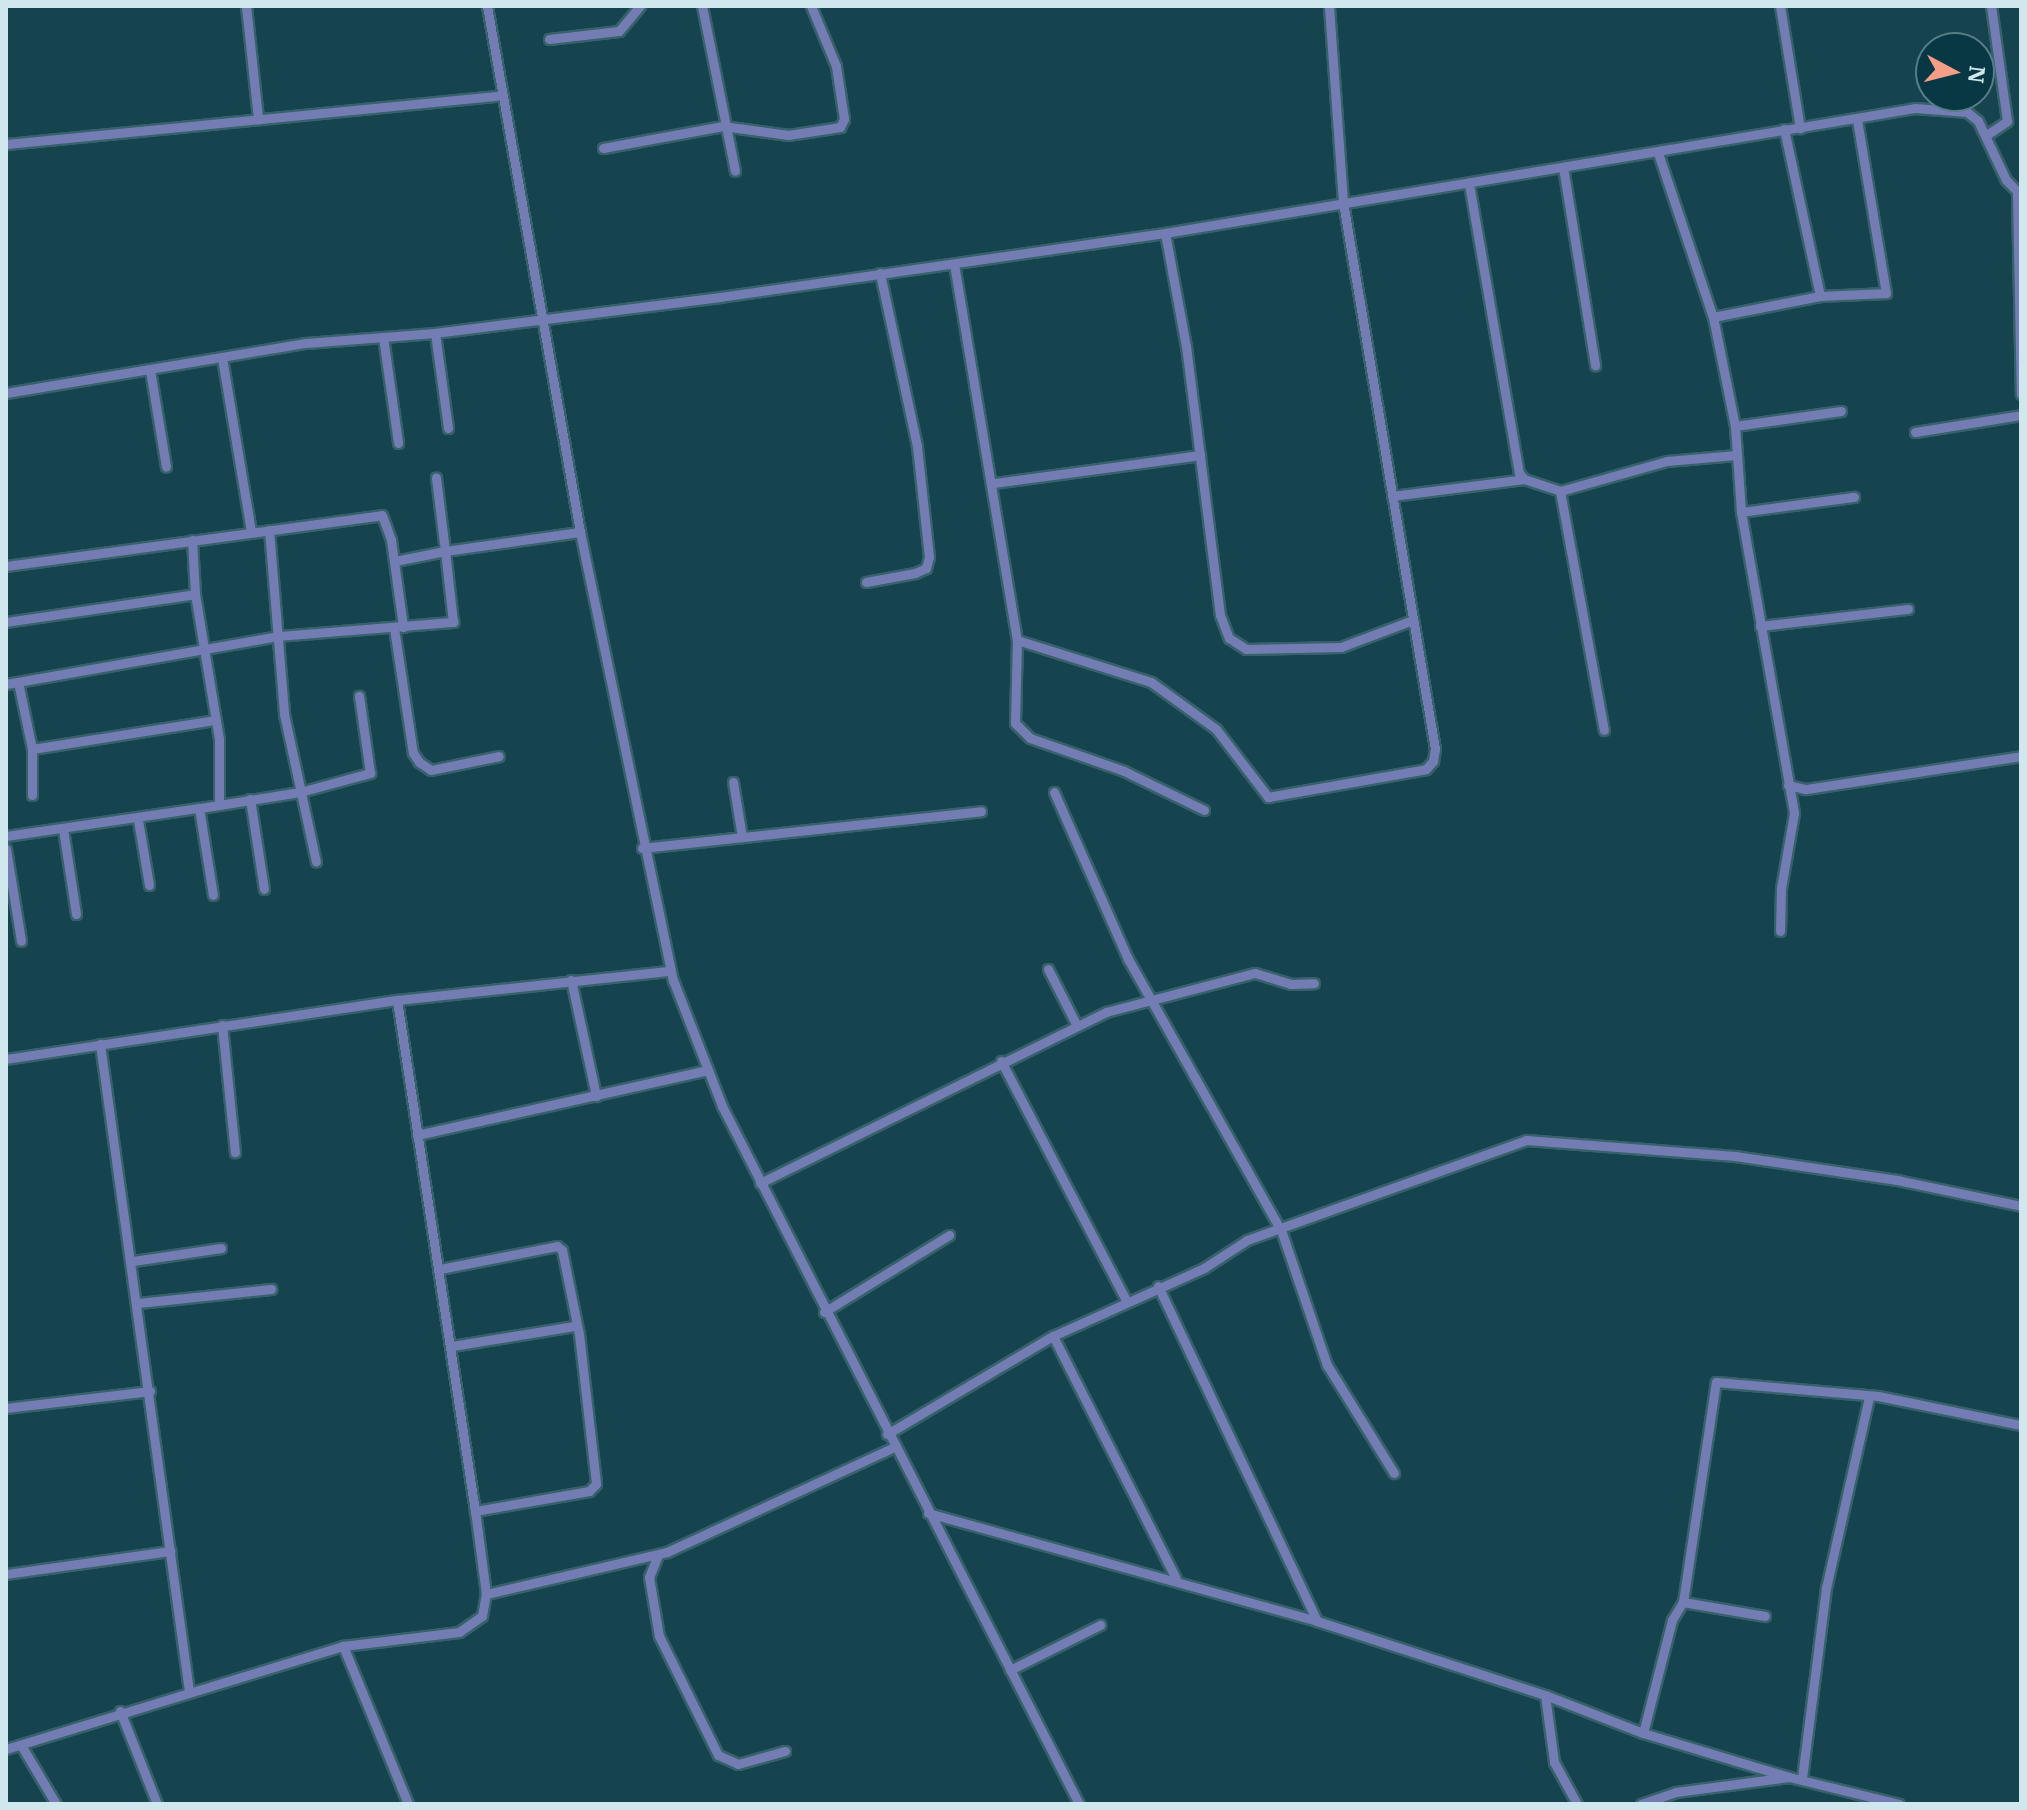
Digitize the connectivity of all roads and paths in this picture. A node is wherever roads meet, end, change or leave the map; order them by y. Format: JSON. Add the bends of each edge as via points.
{"nodes":[{"id":1,"x":246,"y":6,"type":"edge"},
{"id":2,"x":487,"y":6,"type":"edge"},
{"id":3,"x":640,"y":6,"type":"edge"},
{"id":4,"x":702,"y":6,"type":"edge"},
{"id":5,"x":811,"y":6,"type":"edge"},
{"id":6,"x":1329,"y":6,"type":"edge"},
{"id":7,"x":1780,"y":6,"type":"edge"},
{"id":8,"x":1991,"y":6,"type":"edge"},
{"id":9,"x":549,"y":39,"type":"dead end"},
{"id":10,"x":503,"y":95,"type":"junction"},
{"id":11,"x":258,"y":119,"type":"junction"},
{"id":12,"x":1857,"y":119,"type":"junction"},
{"id":13,"x":723,"y":126,"type":"junction"},
{"id":14,"x":1800,"y":128,"type":"junction"},
{"id":15,"x":1784,"y":129,"type":"junction"},
{"id":16,"x":1985,"y":136,"type":"junction"},
{"id":17,"x":6,"y":144,"type":"edge"},
{"id":18,"x":603,"y":148,"type":"dead end"},
{"id":19,"x":1658,"y":153,"type":"junction"},
{"id":20,"x":1563,"y":167,"type":"junction"},
{"id":21,"x":735,"y":171,"type":"dead end"},
{"id":22,"x":1469,"y":184,"type":"junction"},
{"id":23,"x":2019,"y":194,"type":"edge"},
{"id":24,"x":1343,"y":202,"type":"junction"},
{"id":25,"x":1165,"y":233,"type":"junction"},
{"id":26,"x":954,"y":264,"type":"junction"},
{"id":27,"x":880,"y":273,"type":"junction"},
{"id":28,"x":1820,"y":296,"type":"junction"},
{"id":29,"x":542,"y":317,"type":"junction"},
{"id":30,"x":1713,"y":317,"type":"junction"},
{"id":31,"x":435,"y":333,"type":"junction"},
{"id":32,"x":383,"y":337,"type":"junction"},
{"id":33,"x":222,"y":358,"type":"junction"},
{"id":34,"x":1595,"y":365,"type":"dead end"},
{"id":35,"x":150,"y":370,"type":"junction"},
{"id":36,"x":6,"y":393,"type":"edge"},
{"id":37,"x":2021,"y":394,"type":"edge"},
{"id":38,"x":1841,"y":411,"type":"dead end"},
{"id":39,"x":2021,"y":415,"type":"edge"},
{"id":40,"x":1735,"y":426,"type":"junction"},
{"id":41,"x":448,"y":428,"type":"dead end"},
{"id":42,"x":1915,"y":432,"type":"dead end"},
{"id":43,"x":398,"y":443,"type":"dead end"},
{"id":44,"x":1200,"y":455,"type":"junction"},
{"id":45,"x":1736,"y":455,"type":"junction"},
{"id":46,"x":166,"y":467,"type":"dead end"},
{"id":47,"x":436,"y":478,"type":"dead end"},
{"id":48,"x":1524,"y":479,"type":"junction"},
{"id":49,"x":994,"y":483,"type":"junction"},
{"id":50,"x":1560,"y":491,"type":"junction"},
{"id":51,"x":1392,"y":496,"type":"junction"},
{"id":52,"x":1854,"y":497,"type":"dead end"},
{"id":53,"x":1741,"y":512,"type":"junction"},
{"id":54,"x":269,"y":530,"type":"junction"},
{"id":55,"x":251,"y":531,"type":"junction"},
{"id":56,"x":580,"y":532,"type":"junction"},
{"id":57,"x":192,"y":540,"type":"junction"},
{"id":58,"x":445,"y":551,"type":"junction"},
{"id":59,"x":395,"y":561,"type":"junction"},
{"id":60,"x":6,"y":566,"type":"edge"},
{"id":61,"x":866,"y":582,"type":"dead end"},
{"id":62,"x":195,"y":594,"type":"junction"},
{"id":63,"x":1908,"y":609,"type":"dead end"},
{"id":64,"x":1413,"y":620,"type":"junction"},
{"id":65,"x":6,"y":622,"type":"edge"},
{"id":66,"x":1760,"y":626,"type":"junction"},
{"id":67,"x":398,"y":627,"type":"junction"},
{"id":68,"x":278,"y":636,"type":"junction"},
{"id":69,"x":1017,"y":640,"type":"junction"},
{"id":70,"x":203,"y":651,"type":"junction"},
{"id":71,"x":18,"y":682,"type":"junction"},
{"id":72,"x":6,"y":684,"type":"edge"},
{"id":73,"x":359,"y":696,"type":"dead end"},
{"id":74,"x":216,"y":720,"type":"junction"},
{"id":75,"x":1604,"y":730,"type":"dead end"},
{"id":76,"x":32,"y":749,"type":"junction"},
{"id":77,"x":499,"y":756,"type":"dead end"},
{"id":78,"x":2021,"y":756,"type":"edge"},
{"id":79,"x":733,"y":782,"type":"dead end"},
{"id":80,"x":1788,"y":785,"type":"junction"},
{"id":81,"x":300,"y":792,"type":"junction"},
{"id":82,"x":1054,"y":792,"type":"dead end"},
{"id":83,"x":32,"y":795,"type":"dead end"},
{"id":84,"x":250,"y":799,"type":"junction"},
{"id":85,"x":219,"y":805,"type":"junction"},
{"id":86,"x":199,"y":808,"type":"junction"},
{"id":87,"x":1204,"y":810,"type":"dead end"},
{"id":88,"x":981,"y":811,"type":"dead end"},
{"id":89,"x":138,"y":820,"type":"junction"},
{"id":90,"x":63,"y":829,"type":"junction"},
{"id":91,"x":6,"y":836,"type":"edge"},
{"id":92,"x":742,"y":837,"type":"junction"},
{"id":93,"x":642,"y":848,"type":"junction"},
{"id":94,"x":6,"y":849,"type":"edge"},
{"id":95,"x":316,"y":862,"type":"dead end"},
{"id":96,"x":149,"y":885,"type":"dead end"},
{"id":97,"x":264,"y":889,"type":"dead end"},
{"id":98,"x":213,"y":895,"type":"dead end"},
{"id":99,"x":76,"y":914,"type":"dead end"},
{"id":100,"x":1780,"y":931,"type":"dead end"},
{"id":101,"x":21,"y":941,"type":"dead end"},
{"id":102,"x":1048,"y":969,"type":"dead end"},
{"id":103,"x":670,"y":971,"type":"junction"},
{"id":104,"x":571,"y":980,"type":"junction"},
{"id":105,"x":1314,"y":983,"type":"dead end"},
{"id":106,"x":397,"y":1000,"type":"junction"},
{"id":107,"x":1151,"y":1000,"type":"junction"},
{"id":108,"x":222,"y":1025,"type":"junction"},
{"id":109,"x":1077,"y":1026,"type":"junction"},
{"id":110,"x":100,"y":1044,"type":"junction"},
{"id":111,"x":6,"y":1059,"type":"edge"},
{"id":112,"x":1001,"y":1061,"type":"junction"},
{"id":113,"x":708,"y":1070,"type":"junction"},
{"id":114,"x":596,"y":1096,"type":"junction"},
{"id":115,"x":417,"y":1135,"type":"junction"},
{"id":116,"x":235,"y":1152,"type":"dead end"},
{"id":117,"x":760,"y":1183,"type":"junction"},
{"id":118,"x":2021,"y":1206,"type":"edge"},
{"id":119,"x":1281,"y":1230,"type":"junction"},
{"id":120,"x":949,"y":1235,"type":"dead end"},
{"id":121,"x":221,"y":1248,"type":"dead end"},
{"id":122,"x":133,"y":1261,"type":"junction"},
{"id":123,"x":440,"y":1269,"type":"junction"},
{"id":124,"x":1158,"y":1286,"type":"junction"},
{"id":125,"x":271,"y":1289,"type":"dead end"},
{"id":126,"x":1127,"y":1302,"type":"junction"},
{"id":127,"x":138,"y":1303,"type":"junction"},
{"id":128,"x":824,"y":1312,"type":"junction"},
{"id":129,"x":574,"y":1326,"type":"junction"},
{"id":130,"x":1053,"y":1336,"type":"junction"},
{"id":131,"x":452,"y":1346,"type":"junction"},
{"id":132,"x":150,"y":1391,"type":"junction"},
{"id":133,"x":1869,"y":1397,"type":"junction"},
{"id":134,"x":6,"y":1408,"type":"edge"},
{"id":135,"x":2021,"y":1425,"type":"edge"},
{"id":136,"x":887,"y":1434,"type":"junction"},
{"id":137,"x":894,"y":1447,"type":"junction"},
{"id":138,"x":1394,"y":1473,"type":"dead end"},
{"id":139,"x":475,"y":1511,"type":"junction"},
{"id":140,"x":928,"y":1513,"type":"junction"},
{"id":141,"x":170,"y":1551,"type":"junction"},
{"id":142,"x":658,"y":1555,"type":"junction"},
{"id":143,"x":6,"y":1574,"type":"edge"},
{"id":144,"x":1176,"y":1578,"type":"junction"},
{"id":145,"x":486,"y":1594,"type":"junction"},
{"id":146,"x":1683,"y":1602,"type":"junction"},
{"id":147,"x":1765,"y":1616,"type":"dead end"},
{"id":148,"x":1317,"y":1621,"type":"junction"},
{"id":149,"x":1100,"y":1625,"type":"dead end"},
{"id":150,"x":343,"y":1646,"type":"junction"},
{"id":151,"x":1010,"y":1670,"type":"junction"},
{"id":152,"x":189,"y":1691,"type":"junction"},
{"id":153,"x":1545,"y":1695,"type":"junction"},
{"id":154,"x":120,"y":1711,"type":"junction"},
{"id":155,"x":1643,"y":1733,"type":"junction"},
{"id":156,"x":21,"y":1745,"type":"junction"},
{"id":157,"x":6,"y":1749,"type":"edge"},
{"id":158,"x":785,"y":1751,"type":"dead end"},
{"id":159,"x":1789,"y":1777,"type":"junction"},
{"id":160,"x":1802,"y":1778,"type":"junction"},
{"id":161,"x":56,"y":1804,"type":"edge"},
{"id":162,"x":157,"y":1804,"type":"edge"},
{"id":163,"x":408,"y":1804,"type":"edge"},
{"id":164,"x":1079,"y":1804,"type":"edge"},
{"id":165,"x":1577,"y":1804,"type":"edge"},
{"id":166,"x":1641,"y":1804,"type":"edge"},
{"id":167,"x":1899,"y":1804,"type":"edge"}],
"edges":[{"from":1,"to":11,"type":"street"},
{"from":2,"to":10,"type":"street"},
{"from":3,"to":9,"type":"street","via":[[619,31]]},
{"from":4,"to":13,"type":"street"},
{"from":5,"to":13,"type":"street","via":[[836,66],[844,123],[788,135]]},
{"from":6,"to":24,"type":"street"},
{"from":7,"to":14,"type":"street"},
{"from":8,"to":16,"type":"street","via":[[2007,121]]},
{"from":10,"to":11,"type":"street"},
{"from":10,"to":29,"type":"street"},
{"from":11,"to":17,"type":"street"},
{"from":12,"to":14,"type":"street"},
{"from":12,"to":16,"type":"street","via":[[1957,107],[1978,121]]},
{"from":12,"to":28,"type":"street","via":[[1886,293]]},
{"from":13,"to":18,"type":"street"},
{"from":13,"to":21,"type":"street"},
{"from":14,"to":15,"type":"street"},
{"from":15,"to":19,"type":"street"},
{"from":15,"to":28,"type":"street"},
{"from":16,"to":23,"type":"street"},
{"from":19,"to":20,"type":"street"},
{"from":19,"to":30,"type":"street"},
{"from":20,"to":22,"type":"street"},
{"from":20,"to":34,"type":"street"},
{"from":22,"to":24,"type":"street"},
{"from":22,"to":48,"type":"street"},
{"from":23,"to":37,"type":"street"},
{"from":24,"to":25,"type":"street"},
{"from":24,"to":51,"type":"street"},
{"from":25,"to":26,"type":"street"},
{"from":25,"to":44,"type":"street"},
{"from":26,"to":27,"type":"street"},
{"from":26,"to":49,"type":"street"},
{"from":27,"to":29,"type":"street"},
{"from":27,"to":61,"type":"street","via":[[917,446],[929,557],[926,568],[915,573]]},
{"from":28,"to":30,"type":"street"},
{"from":29,"to":31,"type":"street"},
{"from":29,"to":56,"type":"street"},
{"from":30,"to":40,"type":"street"},
{"from":31,"to":32,"type":"street"},
{"from":31,"to":41,"type":"street"},
{"from":32,"to":33,"type":"street","via":[[306,343]]},
{"from":32,"to":43,"type":"street"},
{"from":33,"to":35,"type":"street"},
{"from":33,"to":55,"type":"street"},
{"from":35,"to":36,"type":"street"},
{"from":35,"to":46,"type":"street"},
{"from":38,"to":40,"type":"street"},
{"from":39,"to":42,"type":"street"},
{"from":40,"to":45,"type":"street"},
{"from":44,"to":49,"type":"street"},
{"from":44,"to":64,"type":"street","via":[[1220,615],[1229,638],[1246,649],[1341,647]]},
{"from":45,"to":50,"type":"street","via":[[1667,461]]},
{"from":45,"to":53,"type":"street"},
{"from":47,"to":58,"type":"street"},
{"from":48,"to":50,"type":"street"},
{"from":48,"to":51,"type":"street"},
{"from":49,"to":69,"type":"street"},
{"from":50,"to":75,"type":"street"},
{"from":51,"to":64,"type":"street"},
{"from":52,"to":53,"type":"street"},
{"from":53,"to":66,"type":"street"},
{"from":54,"to":55,"type":"street"},
{"from":54,"to":59,"type":"street","via":[[382,515]]},
{"from":54,"to":68,"type":"street"},
{"from":55,"to":57,"type":"street"},
{"from":56,"to":58,"type":"street"},
{"from":56,"to":93,"type":"street"},
{"from":57,"to":60,"type":"street"},
{"from":57,"to":62,"type":"street"},
{"from":58,"to":59,"type":"street"},
{"from":58,"to":67,"type":"street","via":[[455,619]]},
{"from":59,"to":67,"type":"street"},
{"from":62,"to":65,"type":"street"},
{"from":62,"to":70,"type":"street"},
{"from":63,"to":66,"type":"street"},
{"from":64,"to":69,"type":"street","via":[[1435,749],[1430,765],[1268,797],[1216,729],[1151,682]]},
{"from":66,"to":80,"type":"street"},
{"from":67,"to":68,"type":"street"},
{"from":67,"to":77,"type":"street","via":[[413,753],[419,762],[431,770]]},
{"from":68,"to":70,"type":"street"},
{"from":68,"to":81,"type":"street","via":[[284,714]]},
{"from":69,"to":87,"type":"street","via":[[1015,723],[1030,738],[1082,754]]},
{"from":70,"to":71,"type":"street"},
{"from":70,"to":74,"type":"street"},
{"from":71,"to":72,"type":"street"},
{"from":71,"to":76,"type":"street"},
{"from":73,"to":81,"type":"street","via":[[370,773]]},
{"from":74,"to":76,"type":"street"},
{"from":74,"to":85,"type":"street"},
{"from":76,"to":83,"type":"street"},
{"from":78,"to":80,"type":"street","via":[[1806,789]]},
{"from":79,"to":92,"type":"street"},
{"from":80,"to":100,"type":"street","via":[[1793,833],[1781,888]]},
{"from":81,"to":84,"type":"street"},
{"from":81,"to":95,"type":"street"},
{"from":82,"to":107,"type":"street"},
{"from":84,"to":85,"type":"street"},
{"from":84,"to":97,"type":"street"},
{"from":85,"to":86,"type":"street"},
{"from":86,"to":89,"type":"street"},
{"from":86,"to":98,"type":"street"},
{"from":88,"to":92,"type":"street"},
{"from":89,"to":90,"type":"street"},
{"from":89,"to":96,"type":"street"},
{"from":90,"to":91,"type":"street"},
{"from":90,"to":99,"type":"street"},
{"from":92,"to":93,"type":"street"},
{"from":93,"to":103,"type":"street"},
{"from":94,"to":101,"type":"street"},
{"from":102,"to":109,"type":"street"},
{"from":103,"to":104,"type":"street"},
{"from":103,"to":113,"type":"street"},
{"from":104,"to":106,"type":"street"},
{"from":104,"to":114,"type":"street"},
{"from":105,"to":107,"type":"street","via":[[1291,984],[1255,973]]},
{"from":106,"to":108,"type":"street"},
{"from":106,"to":115,"type":"street"},
{"from":107,"to":109,"type":"street"},
{"from":107,"to":119,"type":"street"},
{"from":108,"to":110,"type":"street"},
{"from":108,"to":116,"type":"street"},
{"from":109,"to":112,"type":"street"},
{"from":110,"to":111,"type":"street"},
{"from":110,"to":122,"type":"street"},
{"from":112,"to":117,"type":"street"},
{"from":112,"to":126,"type":"street"},
{"from":113,"to":114,"type":"street"},
{"from":113,"to":117,"type":"street"},
{"from":114,"to":115,"type":"street"},
{"from":115,"to":123,"type":"street"},
{"from":117,"to":128,"type":"street"},
{"from":118,"to":119,"type":"street","via":[[1897,1180],[1735,1156],[1526,1140],[1397,1183]]},
{"from":119,"to":124,"type":"street","via":[[1247,1240],[1204,1268]]},
{"from":119,"to":138,"type":"street","via":[[1327,1365]]},
{"from":120,"to":128,"type":"street"},
{"from":121,"to":122,"type":"street"},
{"from":122,"to":127,"type":"street"},
{"from":123,"to":129,"type":"street","via":[[557,1246],[562,1250]]},
{"from":123,"to":131,"type":"street"},
{"from":124,"to":126,"type":"street"},
{"from":124,"to":148,"type":"street"},
{"from":125,"to":127,"type":"street"},
{"from":126,"to":130,"type":"street"},
{"from":127,"to":132,"type":"street"},
{"from":128,"to":136,"type":"street"},
{"from":129,"to":131,"type":"street"},
{"from":129,"to":139,"type":"street","via":[[596,1484],[589,1491]]},
{"from":130,"to":136,"type":"street"},
{"from":130,"to":144,"type":"street"},
{"from":131,"to":139,"type":"street"},
{"from":132,"to":134,"type":"street"},
{"from":132,"to":141,"type":"street"},
{"from":133,"to":135,"type":"street"},
{"from":133,"to":146,"type":"street","via":[[1716,1382]]},
{"from":133,"to":160,"type":"street","via":[[1826,1588]]},
{"from":136,"to":137,"type":"street"},
{"from":137,"to":140,"type":"street"},
{"from":137,"to":142,"type":"street"},
{"from":139,"to":145,"type":"street"},
{"from":140,"to":144,"type":"street"},
{"from":140,"to":151,"type":"street"},
{"from":141,"to":143,"type":"street"},
{"from":141,"to":152,"type":"street"},
{"from":142,"to":145,"type":"street"},
{"from":142,"to":158,"type":"street","via":[[649,1577],[659,1636],[718,1755],[738,1764]]},
{"from":144,"to":148,"type":"street"},
{"from":145,"to":150,"type":"street","via":[[482,1616],[459,1632]]},
{"from":146,"to":147,"type":"street"},
{"from":146,"to":155,"type":"street","via":[[1672,1620]]},
{"from":148,"to":153,"type":"street"},
{"from":149,"to":151,"type":"street"},
{"from":150,"to":152,"type":"street"},
{"from":150,"to":163,"type":"street"},
{"from":151,"to":164,"type":"street"},
{"from":152,"to":154,"type":"street"},
{"from":153,"to":155,"type":"street"},
{"from":153,"to":165,"type":"street","via":[[1554,1762]]},
{"from":154,"to":156,"type":"street"},
{"from":154,"to":162,"type":"street"},
{"from":155,"to":159,"type":"street"},
{"from":156,"to":157,"type":"street"},
{"from":156,"to":161,"type":"street"},
{"from":159,"to":160,"type":"street"},
{"from":159,"to":166,"type":"street","via":[[1676,1792]]},
{"from":160,"to":167,"type":"street"}]}
